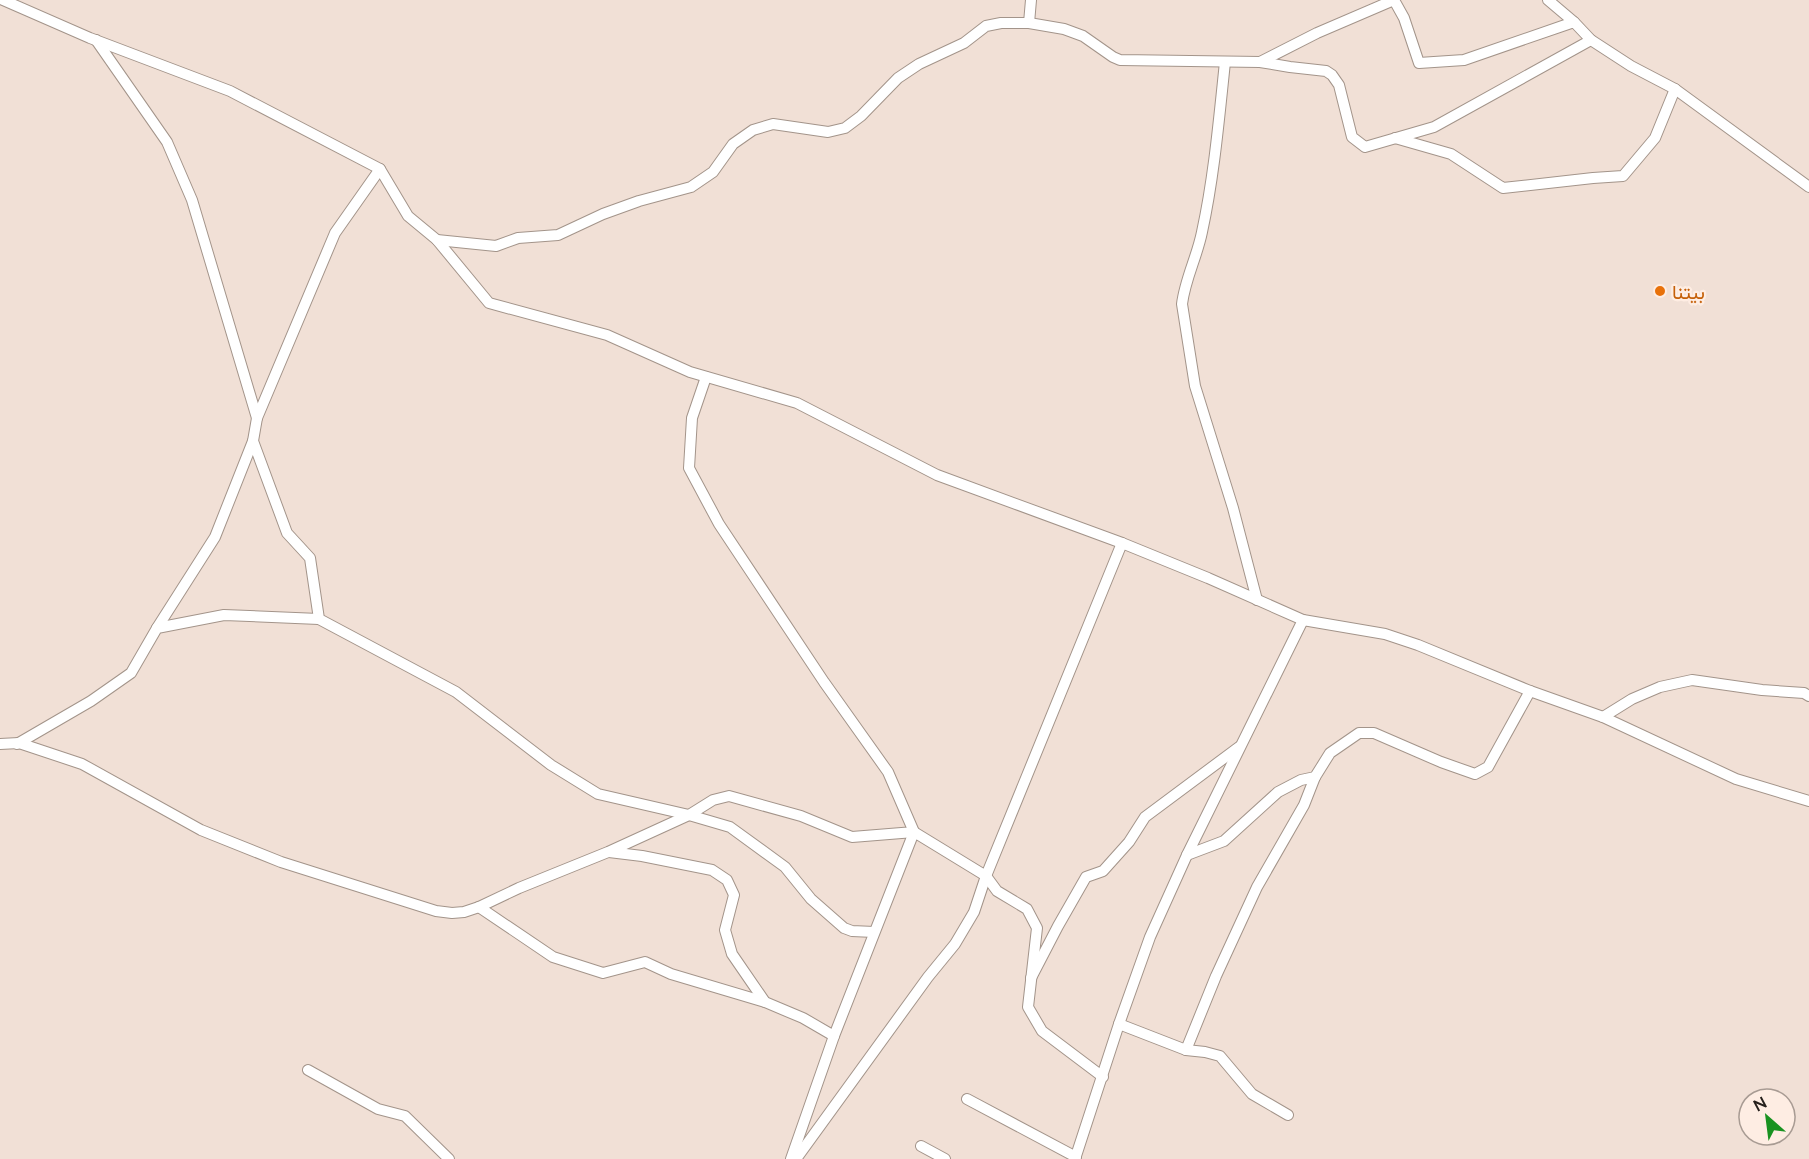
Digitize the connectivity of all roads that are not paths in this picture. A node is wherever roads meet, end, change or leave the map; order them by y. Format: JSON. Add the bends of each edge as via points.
{"nodes":[{"id":1,"x":3,"y":0,"type":"edge"},
{"id":2,"x":1031,"y":0,"type":"edge"},
{"id":3,"x":1394,"y":0,"type":"edge"},
{"id":4,"x":1548,"y":0,"type":"edge"},
{"id":5,"x":1574,"y":22,"type":"junction"},
{"id":6,"x":1029,"y":23,"type":"junction"},
{"id":7,"x":96,"y":40,"type":"junction"},
{"id":8,"x":1591,"y":40,"type":"junction"},
{"id":9,"x":1224,"y":62,"type":"junction"},
{"id":10,"x":1260,"y":62,"type":"junction"},
{"id":11,"x":1675,"y":89,"type":"junction"},
{"id":12,"x":1395,"y":138,"type":"junction"},
{"id":13,"x":380,"y":169,"type":"junction"},
{"id":14,"x":1809,"y":187,"type":"edge"},
{"id":15,"x":437,"y":240,"type":"junction"},
{"id":16,"x":706,"y":377,"type":"junction"},
{"id":17,"x":257,"y":418,"type":"junction"},
{"id":18,"x":253,"y":441,"type":"junction"},
{"id":19,"x":1122,"y":543,"type":"junction"},
{"id":20,"x":1257,"y":600,"type":"junction"},
{"id":21,"x":319,"y":619,"type":"junction"},
{"id":22,"x":1304,"y":620,"type":"junction"},
{"id":23,"x":158,"y":628,"type":"junction"},
{"id":24,"x":1530,"y":690,"type":"junction"},
{"id":25,"x":1809,"y":696,"type":"edge"},
{"id":26,"x":1603,"y":717,"type":"junction"},
{"id":27,"x":19,"y":743,"type":"junction"},
{"id":28,"x":0,"y":744,"type":"edge"},
{"id":29,"x":1242,"y":745,"type":"junction"},
{"id":30,"x":0,"y":751,"type":"edge"},
{"id":31,"x":1315,"y":777,"type":"junction"},
{"id":32,"x":1809,"y":801,"type":"edge"},
{"id":33,"x":689,"y":815,"type":"junction"},
{"id":34,"x":914,"y":832,"type":"junction"},
{"id":35,"x":608,"y":852,"type":"junction"},
{"id":36,"x":1187,"y":855,"type":"junction"},
{"id":37,"x":986,"y":876,"type":"junction"},
{"id":38,"x":479,"y":907,"type":"junction"},
{"id":39,"x":874,"y":932,"type":"junction"},
{"id":40,"x":1031,"y":978,"type":"junction"},
{"id":41,"x":765,"y":1002,"type":"junction"},
{"id":42,"x":1119,"y":1024,"type":"junction"},
{"id":43,"x":834,"y":1036,"type":"junction"},
{"id":44,"x":1186,"y":1050,"type":"junction"},
{"id":45,"x":308,"y":1070,"type":"dead end"},
{"id":46,"x":1103,"y":1077,"type":"junction"},
{"id":47,"x":967,"y":1099,"type":"dead end"},
{"id":48,"x":1288,"y":1115,"type":"dead end"},
{"id":49,"x":921,"y":1146,"type":"dead end"},
{"id":50,"x":1076,"y":1158,"type":"edge"},
{"id":51,"x":449,"y":1159,"type":"edge"},
{"id":52,"x":791,"y":1159,"type":"edge"},
{"id":53,"x":796,"y":1159,"type":"edge"},
{"id":54,"x":945,"y":1159,"type":"edge"}],
"edges":[{"from":1,"to":7,"type":"street"},
{"from":2,"to":6,"type":"street"},
{"from":3,"to":5,"type":"street","via":[[1419,63],[1464,60]]},
{"from":3,"to":10,"type":"street"},
{"from":4,"to":5,"type":"street"},
{"from":5,"to":8,"type":"street"},
{"from":6,"to":9,"type":"street","via":[[1064,28],[1120,60]]},
{"from":6,"to":15,"type":"street","via":[[986,26],[964,43],[919,64],[898,78],[845,128],[828,132],[773,124],[753,130],[733,144],[713,172],[691,187],[630,204],[558,235],[518,238],[496,246]]},
{"from":7,"to":13,"type":"street","via":[[230,91]]},
{"from":7,"to":17,"type":"street","via":[[167,142],[192,200]]},
{"from":8,"to":11,"type":"street"},
{"from":8,"to":12,"type":"street","via":[[1434,127]]},
{"from":9,"to":10,"type":"street"},
{"from":9,"to":20,"type":"street","via":[[1202,230],[1182,304],[1195,386]]},
{"from":10,"to":12,"type":"street","via":[[1326,71],[1339,85],[1352,137],[1365,147]]},
{"from":11,"to":12,"type":"street","via":[[1655,138],[1623,176],[1503,188],[1452,154]]},
{"from":11,"to":14,"type":"street"},
{"from":13,"to":15,"type":"street","via":[[408,216]]},
{"from":13,"to":17,"type":"street","via":[[335,233]]},
{"from":15,"to":16,"type":"street","via":[[489,303],[607,335]]},
{"from":16,"to":19,"type":"street","via":[[796,403],[937,475]]},
{"from":16,"to":34,"type":"street","via":[[692,418],[689,468],[719,524],[888,772]]},
{"from":17,"to":18,"type":"street"},
{"from":18,"to":21,"type":"street","via":[[287,532],[310,558]]},
{"from":18,"to":23,"type":"street","via":[[215,537]]},
{"from":19,"to":20,"type":"street"},
{"from":19,"to":37,"type":"street"},
{"from":20,"to":22,"type":"street"},
{"from":21,"to":23,"type":"street","via":[[224,615]]},
{"from":21,"to":33,"type":"street","via":[[456,692],[551,765],[598,794]]},
{"from":22,"to":24,"type":"street","via":[[1385,634]]},
{"from":22,"to":29,"type":"street"},
{"from":23,"to":27,"type":"street","via":[[131,673]]},
{"from":24,"to":26,"type":"street"},
{"from":24,"to":31,"type":"street","via":[[1488,767],[1475,774],[1374,733],[1359,733],[1330,753]]},
{"from":25,"to":26,"type":"street","via":[[1692,680],[1660,687]]},
{"from":26,"to":32,"type":"street","via":[[1736,779]]},
{"from":27,"to":28,"type":"street"},
{"from":27,"to":30,"type":"street"},
{"from":27,"to":38,"type":"street","via":[[82,765],[201,830],[281,862],[436,911],[452,913]]},
{"from":29,"to":36,"type":"street"},
{"from":29,"to":40,"type":"street","via":[[1145,817],[1103,872],[1086,877]]},
{"from":31,"to":36,"type":"street","via":[[1278,792],[1224,841]]},
{"from":31,"to":44,"type":"street","via":[[1257,888]]},
{"from":33,"to":34,"type":"street","via":[[713,800],[729,796],[801,816],[852,837]]},
{"from":33,"to":35,"type":"street"},
{"from":33,"to":39,"type":"street","via":[[730,827],[785,867],[811,899],[844,928]]},
{"from":34,"to":37,"type":"street"},
{"from":34,"to":39,"type":"street"},
{"from":35,"to":38,"type":"street"},
{"from":35,"to":41,"type":"street","via":[[712,870],[727,880],[734,895],[725,930],[732,954]]},
{"from":36,"to":42,"type":"street","via":[[1150,938]]},
{"from":37,"to":40,"type":"street","via":[[997,891],[1028,909],[1037,928]]},
{"from":37,"to":53,"type":"street","via":[[974,912],[955,944]]},
{"from":38,"to":41,"type":"street","via":[[553,957],[603,973],[645,962],[671,974]]},
{"from":39,"to":43,"type":"street"},
{"from":40,"to":46,"type":"street","via":[[1028,1007],[1042,1031]]},
{"from":41,"to":43,"type":"street"},
{"from":42,"to":44,"type":"street"},
{"from":42,"to":46,"type":"street"},
{"from":43,"to":52,"type":"street"},
{"from":44,"to":48,"type":"street","via":[[1220,1056],[1252,1094]]},
{"from":45,"to":51,"type":"street","via":[[378,1109],[405,1116]]},
{"from":46,"to":50,"type":"street"},
{"from":47,"to":50,"type":"street"},
{"from":49,"to":54,"type":"street"}]}
